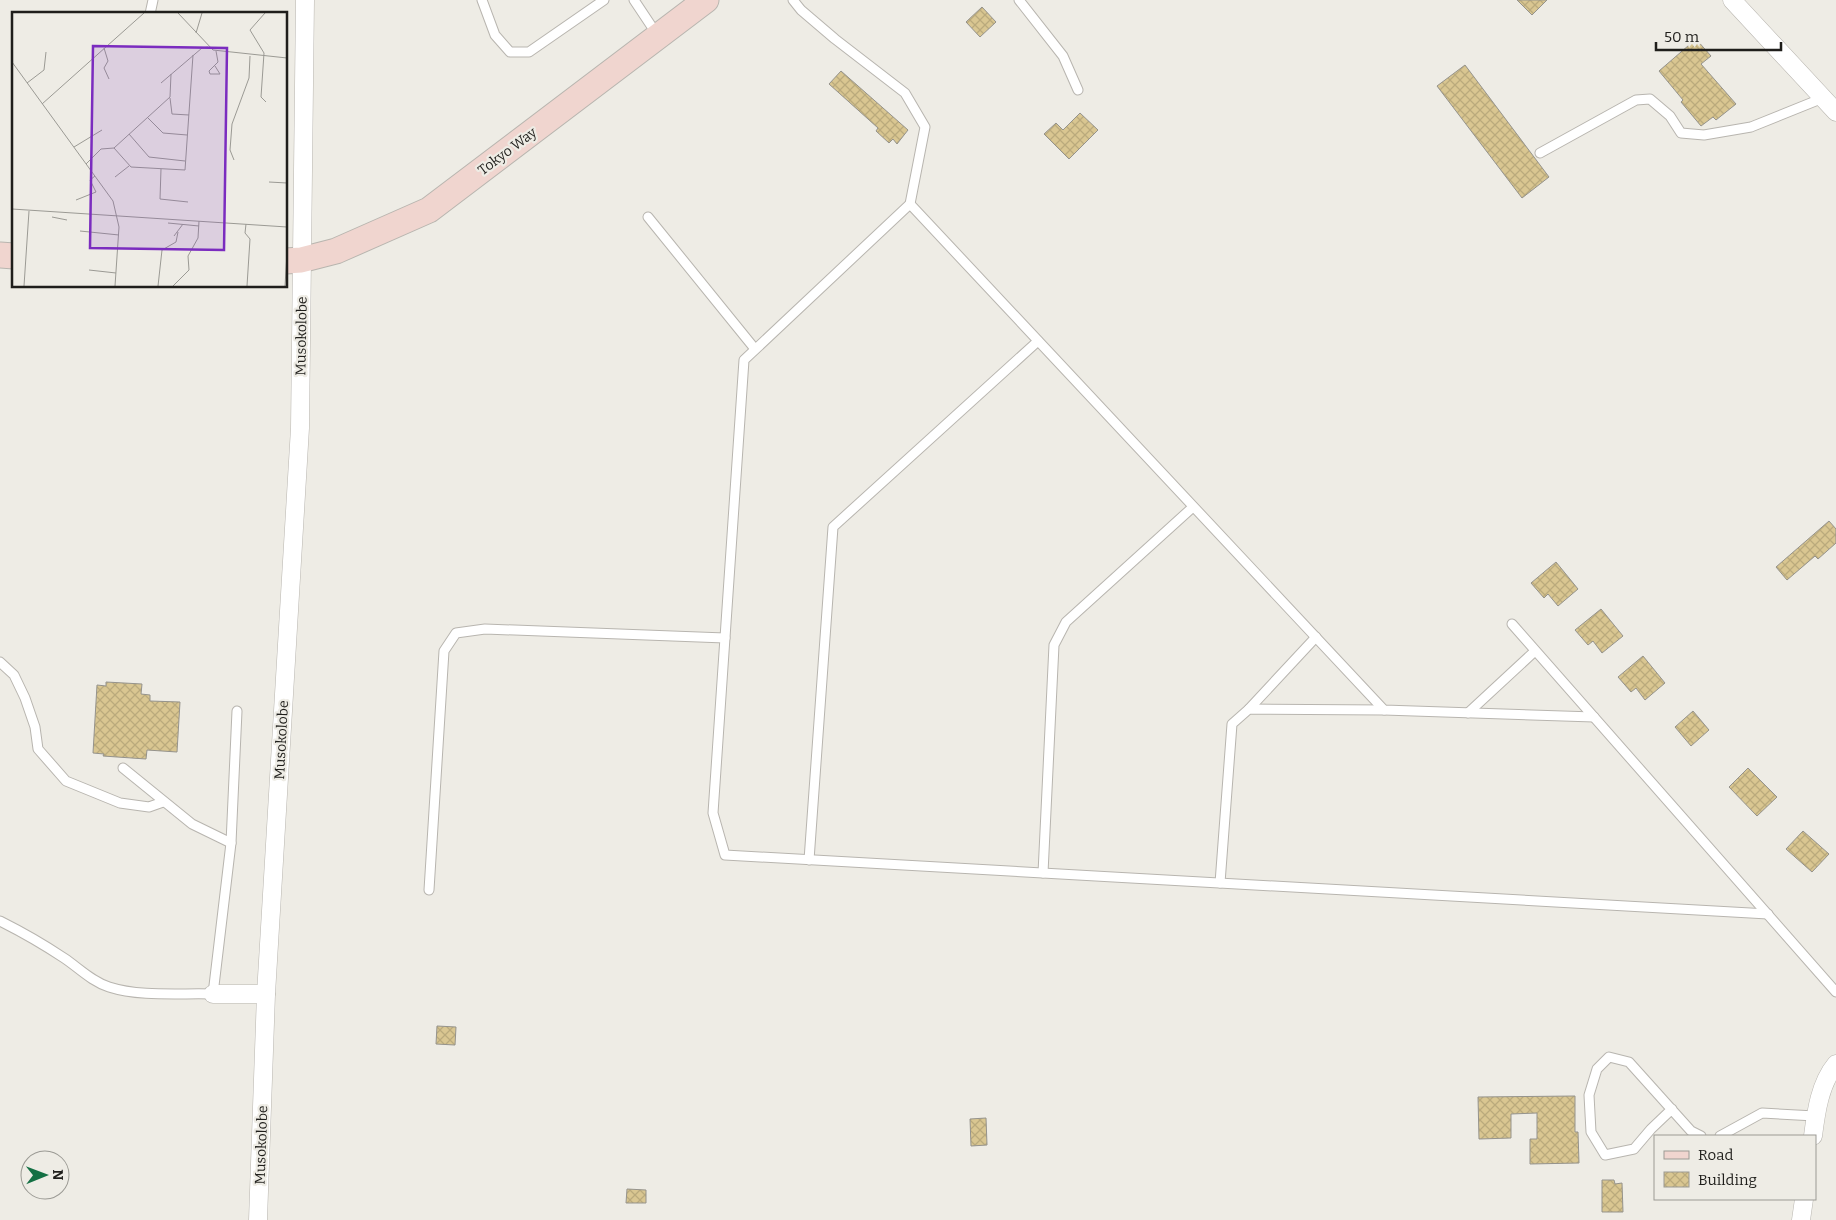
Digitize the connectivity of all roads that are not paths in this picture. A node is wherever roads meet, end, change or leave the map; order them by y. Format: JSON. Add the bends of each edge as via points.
{"nodes":[{"id":1,"x":305,"y":0,"type":"edge"},
{"id":2,"x":482,"y":0,"type":"edge"},
{"id":3,"x":604,"y":0,"type":"edge"},
{"id":4,"x":634,"y":0,"type":"edge"},
{"id":5,"x":706,"y":0,"type":"edge"},
{"id":6,"x":793,"y":0,"type":"edge"},
{"id":7,"x":1019,"y":0,"type":"edge"},
{"id":8,"x":1732,"y":0,"type":"edge"},
{"id":9,"x":658,"y":36,"type":"junction"},
{"id":10,"x":1078,"y":90,"type":"dead end"},
{"id":11,"x":1823,"y":98,"type":"junction"},
{"id":12,"x":1836,"y":112,"type":"edge"},
{"id":13,"x":1540,"y":152,"type":"dead end"},
{"id":14,"x":910,"y":204,"type":"junction"},
{"id":15,"x":648,"y":217,"type":"dead end"},
{"id":16,"x":294,"y":260,"type":"edge"},
{"id":17,"x":1038,"y":341,"type":"junction"},
{"id":18,"x":755,"y":349,"type":"junction"},
{"id":19,"x":1193,"y":506,"type":"junction"},
{"id":20,"x":1512,"y":624,"type":"dead end"},
{"id":21,"x":1316,"y":637,"type":"junction"},
{"id":22,"x":725,"y":638,"type":"junction"},
{"id":23,"x":1536,"y":651,"type":"junction"},
{"id":24,"x":0,"y":662,"type":"edge"},
{"id":25,"x":1249,"y":709,"type":"junction"},
{"id":26,"x":1384,"y":710,"type":"junction"},
{"id":27,"x":237,"y":711,"type":"dead end"},
{"id":28,"x":1468,"y":712,"type":"junction"},
{"id":29,"x":1594,"y":717,"type":"junction"},
{"id":30,"x":124,"y":768,"type":"dead end"},
{"id":31,"x":163,"y":802,"type":"junction"},
{"id":32,"x":231,"y":843,"type":"junction"},
{"id":33,"x":809,"y":860,"type":"junction"},
{"id":34,"x":1043,"y":873,"type":"junction"},
{"id":35,"x":1220,"y":883,"type":"junction"},
{"id":36,"x":429,"y":890,"type":"dead end"},
{"id":37,"x":1768,"y":914,"type":"junction"},
{"id":38,"x":0,"y":921,"type":"edge"},
{"id":39,"x":1836,"y":992,"type":"edge"},
{"id":40,"x":213,"y":994,"type":"junction"},
{"id":41,"x":266,"y":994,"type":"junction"},
{"id":42,"x":1836,"y":1064,"type":"edge"},
{"id":43,"x":1672,"y":1109,"type":"junction"},
{"id":44,"x":1816,"y":1116,"type":"junction"},
{"id":45,"x":1699,"y":1135,"type":"edge"},
{"id":46,"x":1722,"y":1135,"type":"edge"},
{"id":47,"x":1813,"y":1135,"type":"edge"},
{"id":48,"x":1804,"y":1200,"type":"edge"},
{"id":49,"x":258,"y":1220,"type":"edge"},
{"id":50,"x":1801,"y":1220,"type":"edge"}],
"edges":[{"from":1,"to":16,"type":"street","name":"Musokolobe"},
{"from":2,"to":3,"type":"lane","via":[[495,35],[510,52],[529,52]]},
{"from":4,"to":9,"type":"lane"},
{"from":5,"to":9,"type":"street","name":"Tokyo Way"},
{"from":6,"to":14,"type":"lane","via":[[835,39],[905,93],[925,127]]},
{"from":7,"to":10,"type":"lane","via":[[1063,56]]},
{"from":8,"to":11,"type":"street"},
{"from":9,"to":16,"type":"street","name":"Tokyo Way","via":[[429,210],[336,251]]},
{"from":11,"to":12,"type":"street"},
{"from":11,"to":13,"type":"lane","via":[[1751,127],[1704,135],[1682,133],[1670,116],[1650,99],[1636,100]]},
{"from":14,"to":17,"type":"lane"},
{"from":14,"to":18,"type":"lane"},
{"from":15,"to":18,"type":"lane"},
{"from":16,"to":41,"type":"street","name":"Musokolobe","via":[[300,428]]},
{"from":17,"to":19,"type":"lane"},
{"from":17,"to":33,"type":"lane","via":[[833,527]]},
{"from":18,"to":22,"type":"lane","via":[[744,360]]},
{"from":19,"to":21,"type":"lane"},
{"from":19,"to":34,"type":"lane","via":[[1066,622],[1054,645]]},
{"from":20,"to":23,"type":"lane"},
{"from":21,"to":25,"type":"lane"},
{"from":21,"to":26,"type":"lane"},
{"from":22,"to":33,"type":"lane","via":[[713,813],[725,855]]},
{"from":22,"to":36,"type":"lane","via":[[485,629],[456,633],[444,651]]},
{"from":23,"to":28,"type":"lane"},
{"from":23,"to":29,"type":"lane"},
{"from":24,"to":31,"type":"lane","via":[[14,675],[35,726],[38,749],[66,781],[120,803],[149,808]]},
{"from":25,"to":26,"type":"lane"},
{"from":25,"to":35,"type":"lane","via":[[1232,724]]},
{"from":26,"to":28,"type":"lane"},
{"from":27,"to":32,"type":"lane"},
{"from":28,"to":29,"type":"lane"},
{"from":29,"to":37,"type":"lane"},
{"from":30,"to":31,"type":"lane"},
{"from":31,"to":32,"type":"lane","via":[[192,824]]},
{"from":32,"to":40,"type":"lane"},
{"from":33,"to":34,"type":"lane"},
{"from":34,"to":35,"type":"lane"},
{"from":35,"to":37,"type":"lane"},
{"from":37,"to":39,"type":"lane"},
{"from":38,"to":40,"type":"lane","via":[[65,958],[92,980],[109,987],[133,992]]},
{"from":40,"to":41,"type":"street"},
{"from":41,"to":49,"type":"street","name":"Musokolobe"},
{"from":42,"to":44,"type":"street","via":[[1823,1088]]},
{"from":43,"to":43,"type":"lane","via":[[1634,1149],[1605,1155],[1591,1132],[1589,1095],[1597,1070],[1609,1057],[1629,1062]]},
{"from":43,"to":45,"type":"lane","via":[[1691,1131]]},
{"from":44,"to":46,"type":"lane","via":[[1762,1113]]},
{"from":44,"to":47,"type":"street"},
{"from":48,"to":50,"type":"street"}]}
